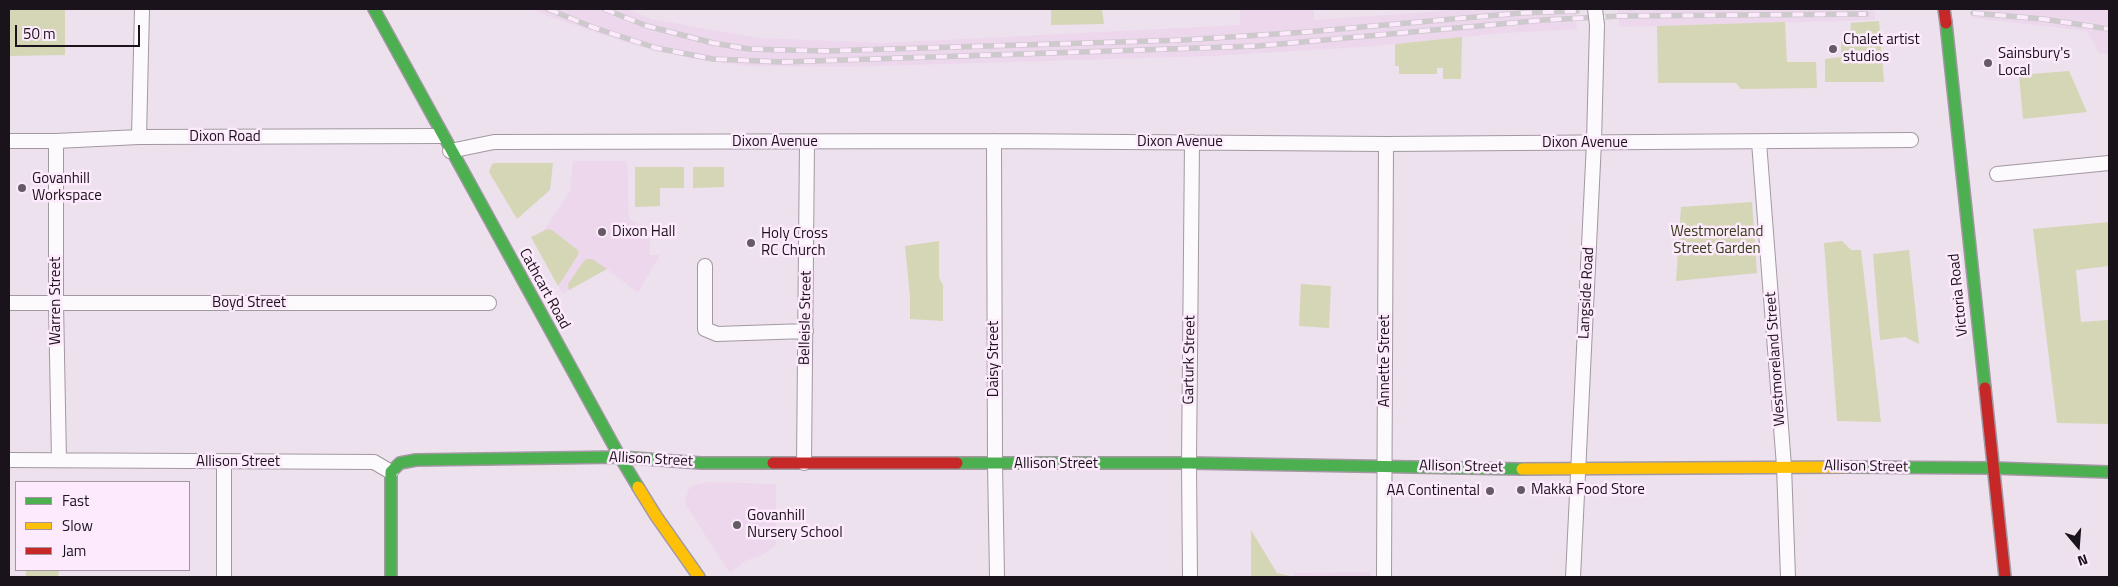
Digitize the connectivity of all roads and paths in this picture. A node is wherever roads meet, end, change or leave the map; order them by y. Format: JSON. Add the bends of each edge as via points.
{"nodes":[{"id":1,"x":142,"y":9,"type":"edge"},
{"id":2,"x":374,"y":9,"type":"edge"},
{"id":3,"x":1596,"y":9,"type":"edge"},
{"id":4,"x":1944,"y":9,"type":"edge"},
{"id":5,"x":442,"y":136,"type":"junction"},
{"id":6,"x":139,"y":137,"type":"junction"},
{"id":7,"x":1911,"y":140,"type":"dead end"},
{"id":8,"x":9,"y":141,"type":"edge"},
{"id":9,"x":56,"y":141,"type":"junction"},
{"id":10,"x":994,"y":141,"type":"junction"},
{"id":11,"x":807,"y":142,"type":"junction"},
{"id":12,"x":1192,"y":142,"type":"junction"},
{"id":13,"x":1594,"y":142,"type":"junction"},
{"id":14,"x":1759,"y":142,"type":"junction"},
{"id":15,"x":1386,"y":144,"type":"junction"},
{"id":16,"x":450,"y":151,"type":"junction"},
{"id":17,"x":2109,"y":163,"type":"edge"},
{"id":18,"x":1996,"y":174,"type":"dead end"},
{"id":19,"x":704,"y":266,"type":"dead end"},
{"id":20,"x":9,"y":303,"type":"edge"},
{"id":21,"x":56,"y":303,"type":"junction"},
{"id":22,"x":489,"y":303,"type":"dead end"},
{"id":23,"x":806,"y":331,"type":"junction"},
{"id":24,"x":620,"y":457,"type":"junction"},
{"id":25,"x":9,"y":460,"type":"edge"},
{"id":26,"x":58,"y":460,"type":"junction"},
{"id":27,"x":224,"y":462,"type":"junction"},
{"id":28,"x":804,"y":463,"type":"junction"},
{"id":29,"x":1189,"y":463,"type":"junction"},
{"id":30,"x":995,"y":464,"type":"junction"},
{"id":31,"x":1386,"y":465,"type":"junction"},
{"id":32,"x":1784,"y":466,"type":"junction"},
{"id":33,"x":1992,"y":468,"type":"junction"},
{"id":34,"x":1579,"y":470,"type":"junction"},
{"id":35,"x":391,"y":472,"type":"junction"},
{"id":36,"x":2109,"y":472,"type":"edge"},
{"id":37,"x":224,"y":577,"type":"edge"},
{"id":38,"x":391,"y":577,"type":"edge"},
{"id":39,"x":699,"y":577,"type":"edge"},
{"id":40,"x":997,"y":577,"type":"edge"},
{"id":41,"x":1190,"y":577,"type":"edge"},
{"id":42,"x":1384,"y":577,"type":"edge"},
{"id":43,"x":1573,"y":577,"type":"edge"},
{"id":44,"x":1788,"y":577,"type":"edge"},
{"id":45,"x":2005,"y":577,"type":"edge"}],
"edges":[{"from":1,"to":6,"type":"street"},
{"from":2,"to":5,"type":"street","name":"Cathcart Road"},
{"from":3,"to":13,"type":"street","name":"Langside Road","bridge":true},
{"from":4,"to":33,"type":"street","name":"Victoria Road","bridge":true},
{"from":5,"to":6,"type":"street","name":"Dixon Road"},
{"from":5,"to":16,"type":"street","name":"Cathcart Road"},
{"from":6,"to":9,"type":"street","name":"Dixon Road"},
{"from":7,"to":14,"type":"street","name":"Dixon Avenue"},
{"from":8,"to":9,"type":"street","name":"Dixon Road"},
{"from":9,"to":21,"type":"street","name":"Warren Street"},
{"from":10,"to":11,"type":"street","name":"Dixon Avenue"},
{"from":10,"to":12,"type":"street","name":"Dixon Avenue"},
{"from":10,"to":30,"type":"street","name":"Daisy Street"},
{"from":11,"to":16,"type":"street","name":"Dixon Avenue","via":[[494,142]]},
{"from":11,"to":23,"type":"street","name":"Belleisle Street"},
{"from":12,"to":15,"type":"street","name":"Dixon Avenue"},
{"from":12,"to":29,"type":"street","name":"Garturk Street"},
{"from":13,"to":14,"type":"street","name":"Dixon Avenue"},
{"from":13,"to":15,"type":"street","name":"Dixon Avenue"},
{"from":13,"to":34,"type":"street","name":"Langside Road"},
{"from":14,"to":32,"type":"street","name":"Westmoreland Street"},
{"from":15,"to":31,"type":"street","name":"Annette Street"},
{"from":16,"to":24,"type":"street","name":"Cathcart Road"},
{"from":17,"to":18,"type":"street"},
{"from":19,"to":23,"type":"street","via":[[705,328],[717,334]]},
{"from":20,"to":21,"type":"street","name":"Boyd Street"},
{"from":21,"to":22,"type":"street","name":"Boyd Street"},
{"from":21,"to":26,"type":"street","name":"Warren Street"},
{"from":23,"to":28,"type":"street","name":"Belleisle Street"},
{"from":24,"to":28,"type":"street","name":"Allison Street","via":[[701,463]]},
{"from":24,"to":35,"type":"street","name":"Allison Street","via":[[416,460],[400,463]]},
{"from":24,"to":39,"type":"street","name":"Cathcart Road"},
{"from":25,"to":26,"type":"street","name":"Allison Street"},
{"from":26,"to":27,"type":"street","name":"Allison Street"},
{"from":27,"to":35,"type":"street","name":"Allison Street","via":[[374,462]]},
{"from":27,"to":37,"type":"street"},
{"from":28,"to":30,"type":"street","name":"Allison Street"},
{"from":29,"to":30,"type":"street","name":"Allison Street"},
{"from":29,"to":31,"type":"street","name":"Allison Street"},
{"from":29,"to":41,"type":"street","name":"Garturk Street"},
{"from":30,"to":40,"type":"street","name":"Daisy Street"},
{"from":31,"to":34,"type":"street","name":"Allison Street"},
{"from":31,"to":42,"type":"street","name":"Annette Street"},
{"from":32,"to":33,"type":"street","name":"Allison Street"},
{"from":32,"to":34,"type":"street","name":"Allison Street"},
{"from":32,"to":44,"type":"street","name":"Westmoreland Street"},
{"from":33,"to":36,"type":"street","name":"Allison Street"},
{"from":33,"to":45,"type":"street","name":"Victoria Road"},
{"from":34,"to":43,"type":"street","name":"Langside Road"},
{"from":35,"to":38,"type":"street"}]}
